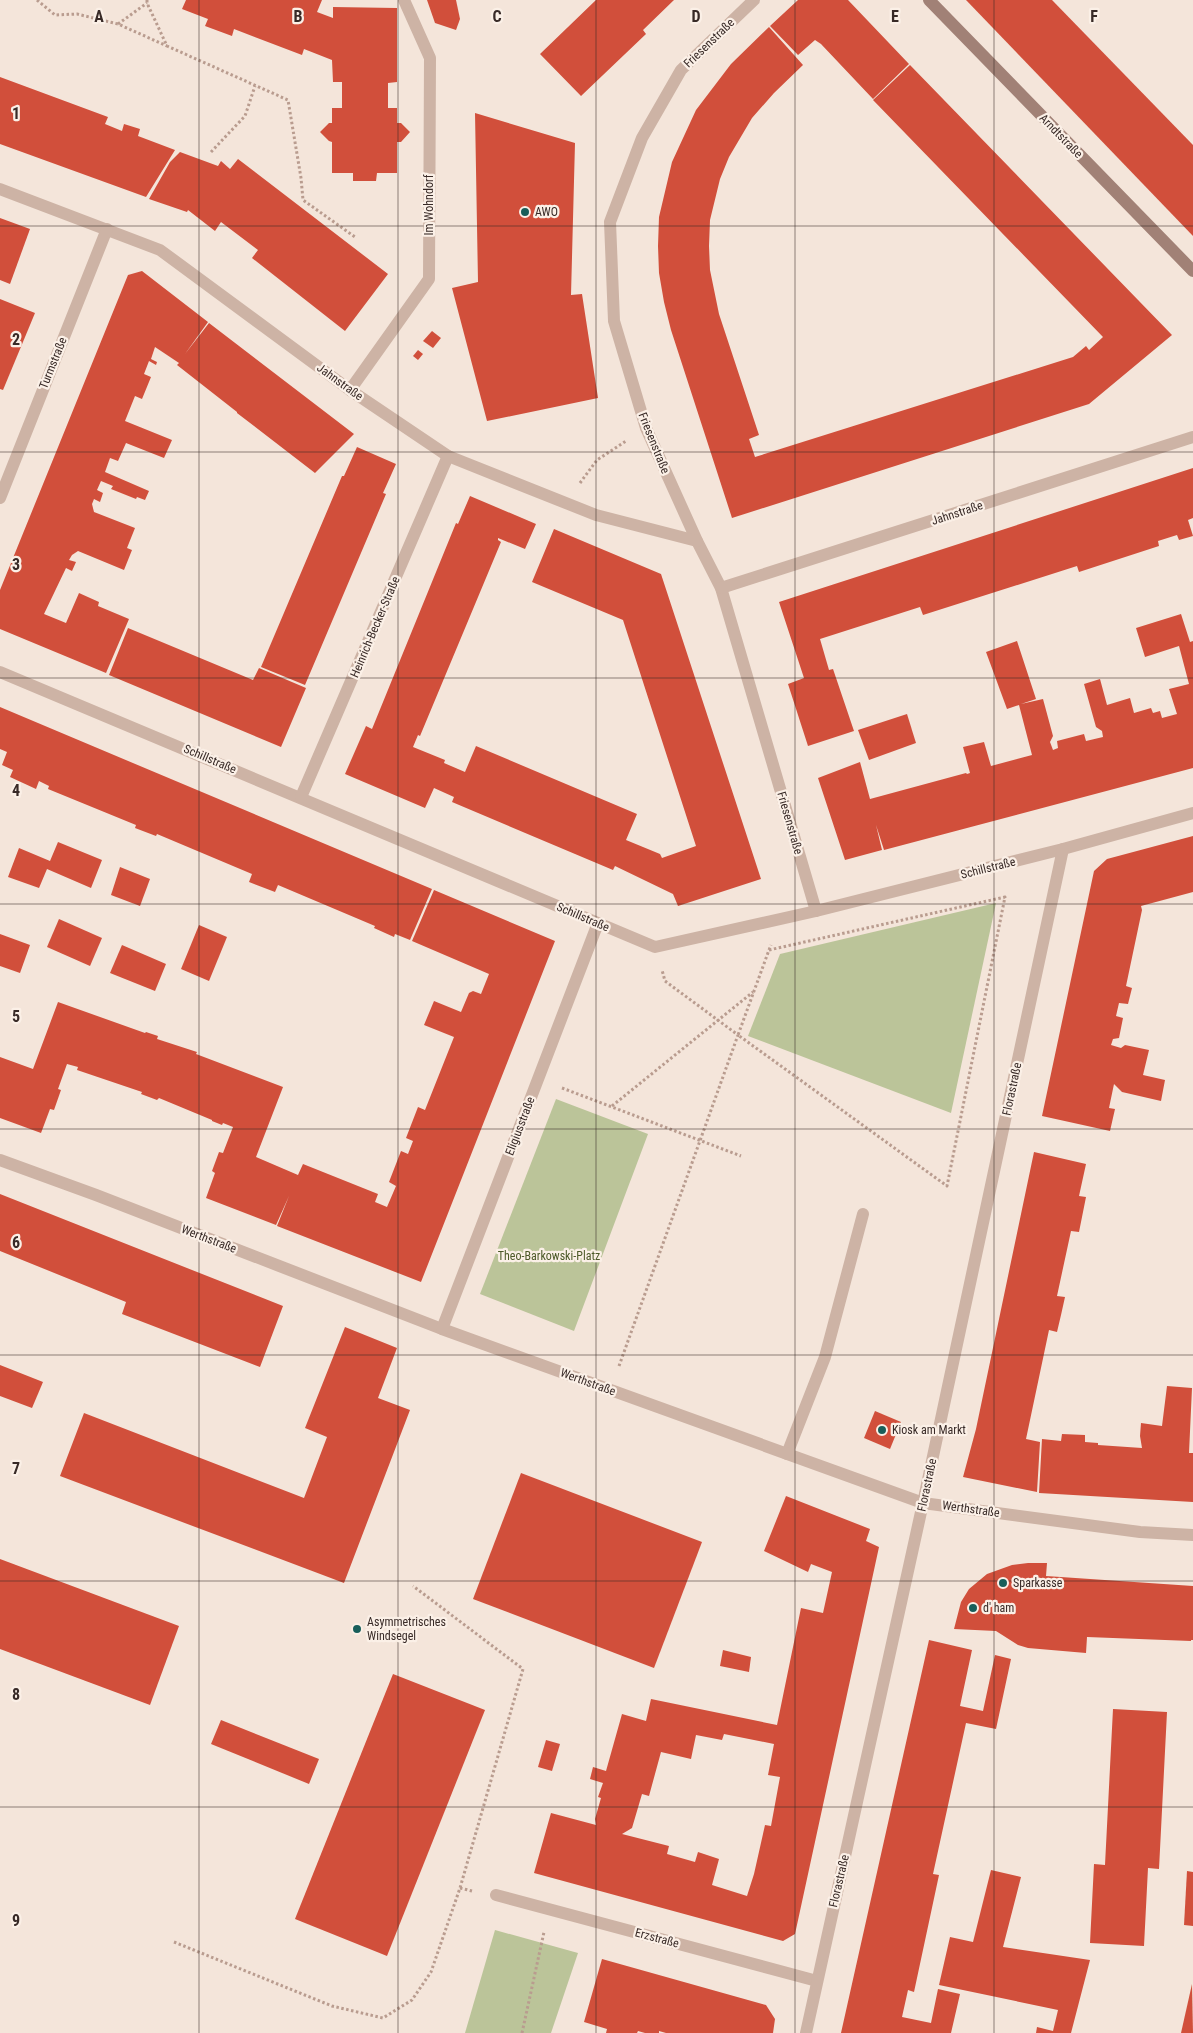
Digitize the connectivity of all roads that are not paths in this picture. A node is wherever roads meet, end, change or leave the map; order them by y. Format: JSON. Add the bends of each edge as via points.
{"nodes":[{"id":1,"x":404,"y":0,"type":"edge"},
{"id":2,"x":754,"y":0,"type":"edge"},
{"id":3,"x":929,"y":0,"type":"edge"},
{"id":4,"x":0,"y":188,"type":"edge"},
{"id":5,"x":108,"y":229,"type":"junction"},
{"id":6,"x":1193,"y":272,"type":"edge"},
{"id":7,"x":350,"y":390,"type":"junction"},
{"id":8,"x":1193,"y":437,"type":"edge"},
{"id":9,"x":448,"y":456,"type":"junction"},
{"id":10,"x":0,"y":498,"type":"edge"},
{"id":11,"x":697,"y":541,"type":"junction"},
{"id":12,"x":721,"y":588,"type":"junction"},
{"id":13,"x":0,"y":672,"type":"edge"},
{"id":14,"x":301,"y":797,"type":"junction"},
{"id":15,"x":1193,"y":813,"type":"edge"},
{"id":16,"x":1063,"y":849,"type":"junction"},
{"id":17,"x":816,"y":911,"type":"junction"},
{"id":18,"x":598,"y":923,"type":"junction"},
{"id":19,"x":0,"y":1160,"type":"edge"},
{"id":20,"x":863,"y":1214,"type":"dead end"},
{"id":21,"x":442,"y":1329,"type":"junction"},
{"id":22,"x":787,"y":1454,"type":"junction"},
{"id":23,"x":923,"y":1502,"type":"junction"},
{"id":24,"x":1193,"y":1534,"type":"edge"},
{"id":25,"x":496,"y":1895,"type":"dead end"},
{"id":26,"x":817,"y":1982,"type":"junction"},
{"id":27,"x":806,"y":2033,"type":"edge"}],
"edges":[{"from":1,"to":7,"type":"street","name":"Im Wohndorf","via":[[430,58],[429,279]]},
{"from":2,"to":11,"type":"street","name":"Friesenstraße","via":[[680,70],[642,138],[610,222],[614,321],[646,428]]},
{"from":3,"to":6,"type":"street","name":"Arndtstraße"},
{"from":4,"to":5,"type":"street","name":"Jahnstraße"},
{"from":5,"to":7,"type":"street","name":"Jahnstraße","via":[[160,250]]},
{"from":5,"to":10,"type":"street","name":"Turmstraße"},
{"from":7,"to":9,"type":"street","name":"Jahnstraße"},
{"from":8,"to":12,"type":"street","name":"Jahnstraße"},
{"from":9,"to":11,"type":"street","name":"Jahnstraße","via":[[596,515]]},
{"from":9,"to":14,"type":"street","name":"Heinrich-Becker-Straße"},
{"from":11,"to":12,"type":"street","name":"Friesenstraße"},
{"from":12,"to":17,"type":"street","name":"Friesenstraße"},
{"from":13,"to":14,"type":"street","name":"Schillstraße"},
{"from":14,"to":18,"type":"street","name":"Schillstraße"},
{"from":15,"to":16,"type":"street","name":"Schillstraße"},
{"from":16,"to":17,"type":"street","name":"Schillstraße"},
{"from":16,"to":23,"type":"street","name":"Florastraße"},
{"from":17,"to":18,"type":"street","name":"Schillstraße","via":[[655,947]]},
{"from":18,"to":21,"type":"street","name":"Eligiusstraße"},
{"from":19,"to":21,"type":"street","name":"Werthstraße","via":[[96,1194]]},
{"from":20,"to":22,"type":"street","via":[[825,1357]]},
{"from":21,"to":22,"type":"street","name":"Werthstraße"},
{"from":22,"to":23,"type":"street","name":"Werthstraße"},
{"from":23,"to":24,"type":"street","name":"Werthstraße","via":[[1140,1532]]},
{"from":23,"to":26,"type":"street","name":"Florastraße"},
{"from":25,"to":26,"type":"street","name":"Erzstraße"},
{"from":26,"to":27,"type":"street","name":"Florastraße"}]}
